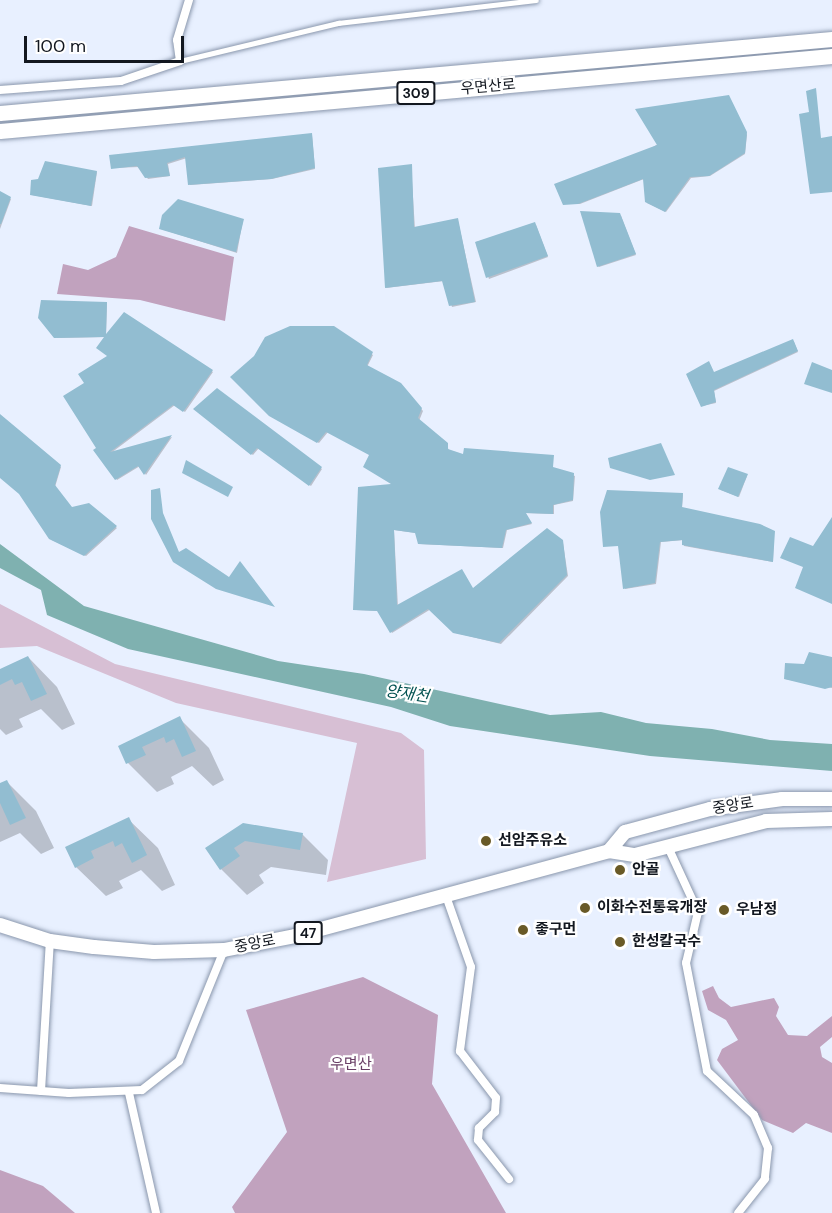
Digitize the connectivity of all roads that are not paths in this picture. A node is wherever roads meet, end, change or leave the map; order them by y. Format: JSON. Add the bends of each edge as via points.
{"nodes":[{"id":1,"x":189,"y":0,"type":"edge"},
{"id":2,"x":536,"y":0,"type":"edge"},
{"id":3,"x":832,"y":39,"type":"edge"},
{"id":4,"x":832,"y":56,"type":"edge"},
{"id":5,"x":180,"y":61,"type":"junction"},
{"id":6,"x":0,"y":90,"type":"edge"},
{"id":7,"x":0,"y":112,"type":"edge"},
{"id":8,"x":0,"y":131,"type":"edge"},
{"id":9,"x":832,"y":799,"type":"edge"},
{"id":10,"x":832,"y":819,"type":"edge"},
{"id":11,"x":668,"y":846,"type":"junction"},
{"id":12,"x":609,"y":851,"type":"junction"},
{"id":13,"x":446,"y":896,"type":"junction"},
{"id":14,"x":0,"y":925,"type":"edge"},
{"id":15,"x":50,"y":941,"type":"junction"},
{"id":16,"x":224,"y":950,"type":"junction"},
{"id":17,"x":0,"y":1089,"type":"edge"},
{"id":18,"x":41,"y":1091,"type":"junction"},
{"id":19,"x":129,"y":1093,"type":"junction"},
{"id":20,"x":509,"y":1179,"type":"dead end"},
{"id":21,"x":156,"y":1213,"type":"edge"},
{"id":22,"x":738,"y":1213,"type":"edge"}],
"edges":[{"from":1,"to":5,"type":"street","via":[[177,40]]},
{"from":2,"to":5,"type":"lane","via":[[338,23]]},
{"from":3,"to":7,"type":"highway","name":"우면산로","number":"309"},
{"from":4,"to":8,"type":"highway","name":"우면산로","number":"309"},
{"from":5,"to":6,"type":"street","via":[[121,81]]},
{"from":9,"to":12,"type":"main road","name":"중앙로","number":"47","via":[[782,799],[710,809],[625,832]]},
{"from":10,"to":11,"type":"main road","name":"중앙로","number":"47","via":[[766,821]]},
{"from":11,"to":12,"type":"main road","name":"중앙로","number":"47","via":[[635,855]]},
{"from":11,"to":22,"type":"street","via":[[698,912],[686,963],[707,1071],[754,1115],[768,1148],[765,1179]]},
{"from":12,"to":13,"type":"main road","name":"중앙로","number":"47"},
{"from":13,"to":16,"type":"main road","name":"중앙로","number":"47","via":[[295,936]]},
{"from":13,"to":20,"type":"street","via":[[471,967],[460,1051],[496,1098],[495,1112],[479,1128],[478,1140]]},
{"from":14,"to":15,"type":"main road","name":"중앙로","number":"47"},
{"from":15,"to":16,"type":"main road","name":"중앙로","number":"47","via":[[154,952]]},
{"from":15,"to":18,"type":"street"},
{"from":16,"to":19,"type":"street","via":[[179,1061],[142,1090]]},
{"from":17,"to":18,"type":"street"},
{"from":18,"to":19,"type":"street"},
{"from":19,"to":21,"type":"street"}]}
